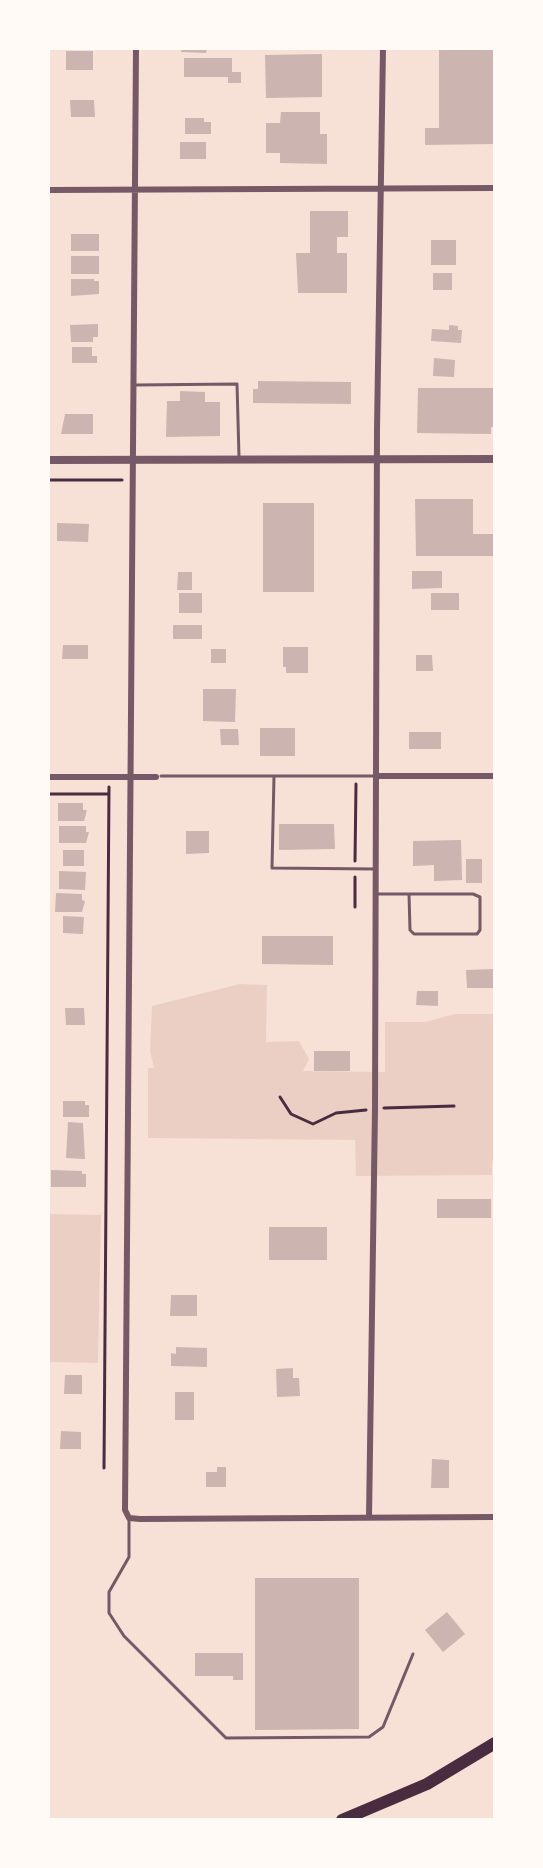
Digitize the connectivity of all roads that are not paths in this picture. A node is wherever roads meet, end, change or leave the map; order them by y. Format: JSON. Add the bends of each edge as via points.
{"nodes":[{"id":1,"x":136,"y":48,"type":"edge"},
{"id":2,"x":383,"y":48,"type":"edge"},
{"id":3,"x":495,"y":188,"type":"edge"},
{"id":4,"x":381,"y":189,"type":"junction"},
{"id":5,"x":48,"y":190,"type":"edge"},
{"id":6,"x":135,"y":190,"type":"junction"},
{"id":7,"x":135,"y":385,"type":"junction"},
{"id":8,"x":48,"y":459,"type":"edge"},
{"id":9,"x":133,"y":459,"type":"junction"},
{"id":10,"x":239,"y":459,"type":"junction"},
{"id":11,"x":495,"y":459,"type":"edge"},
{"id":12,"x":377,"y":460,"type":"junction"},
{"id":13,"x":274,"y":776,"type":"junction"},
{"id":14,"x":376,"y":776,"type":"junction"},
{"id":15,"x":495,"y":776,"type":"edge"},
{"id":16,"x":48,"y":777,"type":"edge"},
{"id":17,"x":130,"y":777,"type":"junction"},
{"id":18,"x":159,"y":777,"type":"joint"},
{"id":19,"x":375,"y":869,"type":"junction"},
{"id":20,"x":375,"y":894,"type":"junction"},
{"id":21,"x":409,"y":894,"type":"junction"},
{"id":22,"x":369,"y":1517,"type":"junction"},
{"id":23,"x":495,"y":1517,"type":"edge"},
{"id":24,"x":129,"y":1518,"type":"junction"},
{"id":25,"x":413,"y":1654,"type":"dead end"},
{"id":26,"x":495,"y":1743,"type":"edge"},
{"id":27,"x":342,"y":1820,"type":"edge"}],
"edges":[{"from":1,"to":6,"type":"street"},
{"from":2,"to":4,"type":"street"},
{"from":3,"to":4,"type":"street"},
{"from":4,"to":6,"type":"street"},
{"from":4,"to":12,"type":"street"},
{"from":5,"to":6,"type":"street"},
{"from":6,"to":7,"type":"street"},
{"from":7,"to":9,"type":"street"},
{"from":7,"to":10,"type":"lane","via":[[237,384]]},
{"from":8,"to":9,"type":"street"},
{"from":9,"to":10,"type":"street"},
{"from":9,"to":17,"type":"street"},
{"from":10,"to":12,"type":"street"},
{"from":11,"to":12,"type":"street"},
{"from":12,"to":14,"type":"street"},
{"from":13,"to":14,"type":"lane"},
{"from":13,"to":18,"type":"lane"},
{"from":13,"to":19,"type":"lane","via":[[272,868]]},
{"from":14,"to":15,"type":"street"},
{"from":14,"to":19,"type":"street"},
{"from":16,"to":17,"type":"street"},
{"from":17,"to":18,"type":"street"},
{"from":17,"to":24,"type":"street","via":[[125,1498]]},
{"from":19,"to":20,"type":"street"},
{"from":20,"to":21,"type":"lane"},
{"from":20,"to":22,"type":"street"},
{"from":21,"to":21,"type":"lane","via":[[480,897],[480,930],[477,934],[414,934],[410,930]]},
{"from":22,"to":23,"type":"street"},
{"from":22,"to":24,"type":"street"},
{"from":24,"to":25,"type":"lane","via":[[129,1557],[109,1592],[109,1613],[124,1636],[226,1738],[369,1737],[383,1727]]},
{"from":26,"to":27,"type":"highway","via":[[427,1784]]}]}
